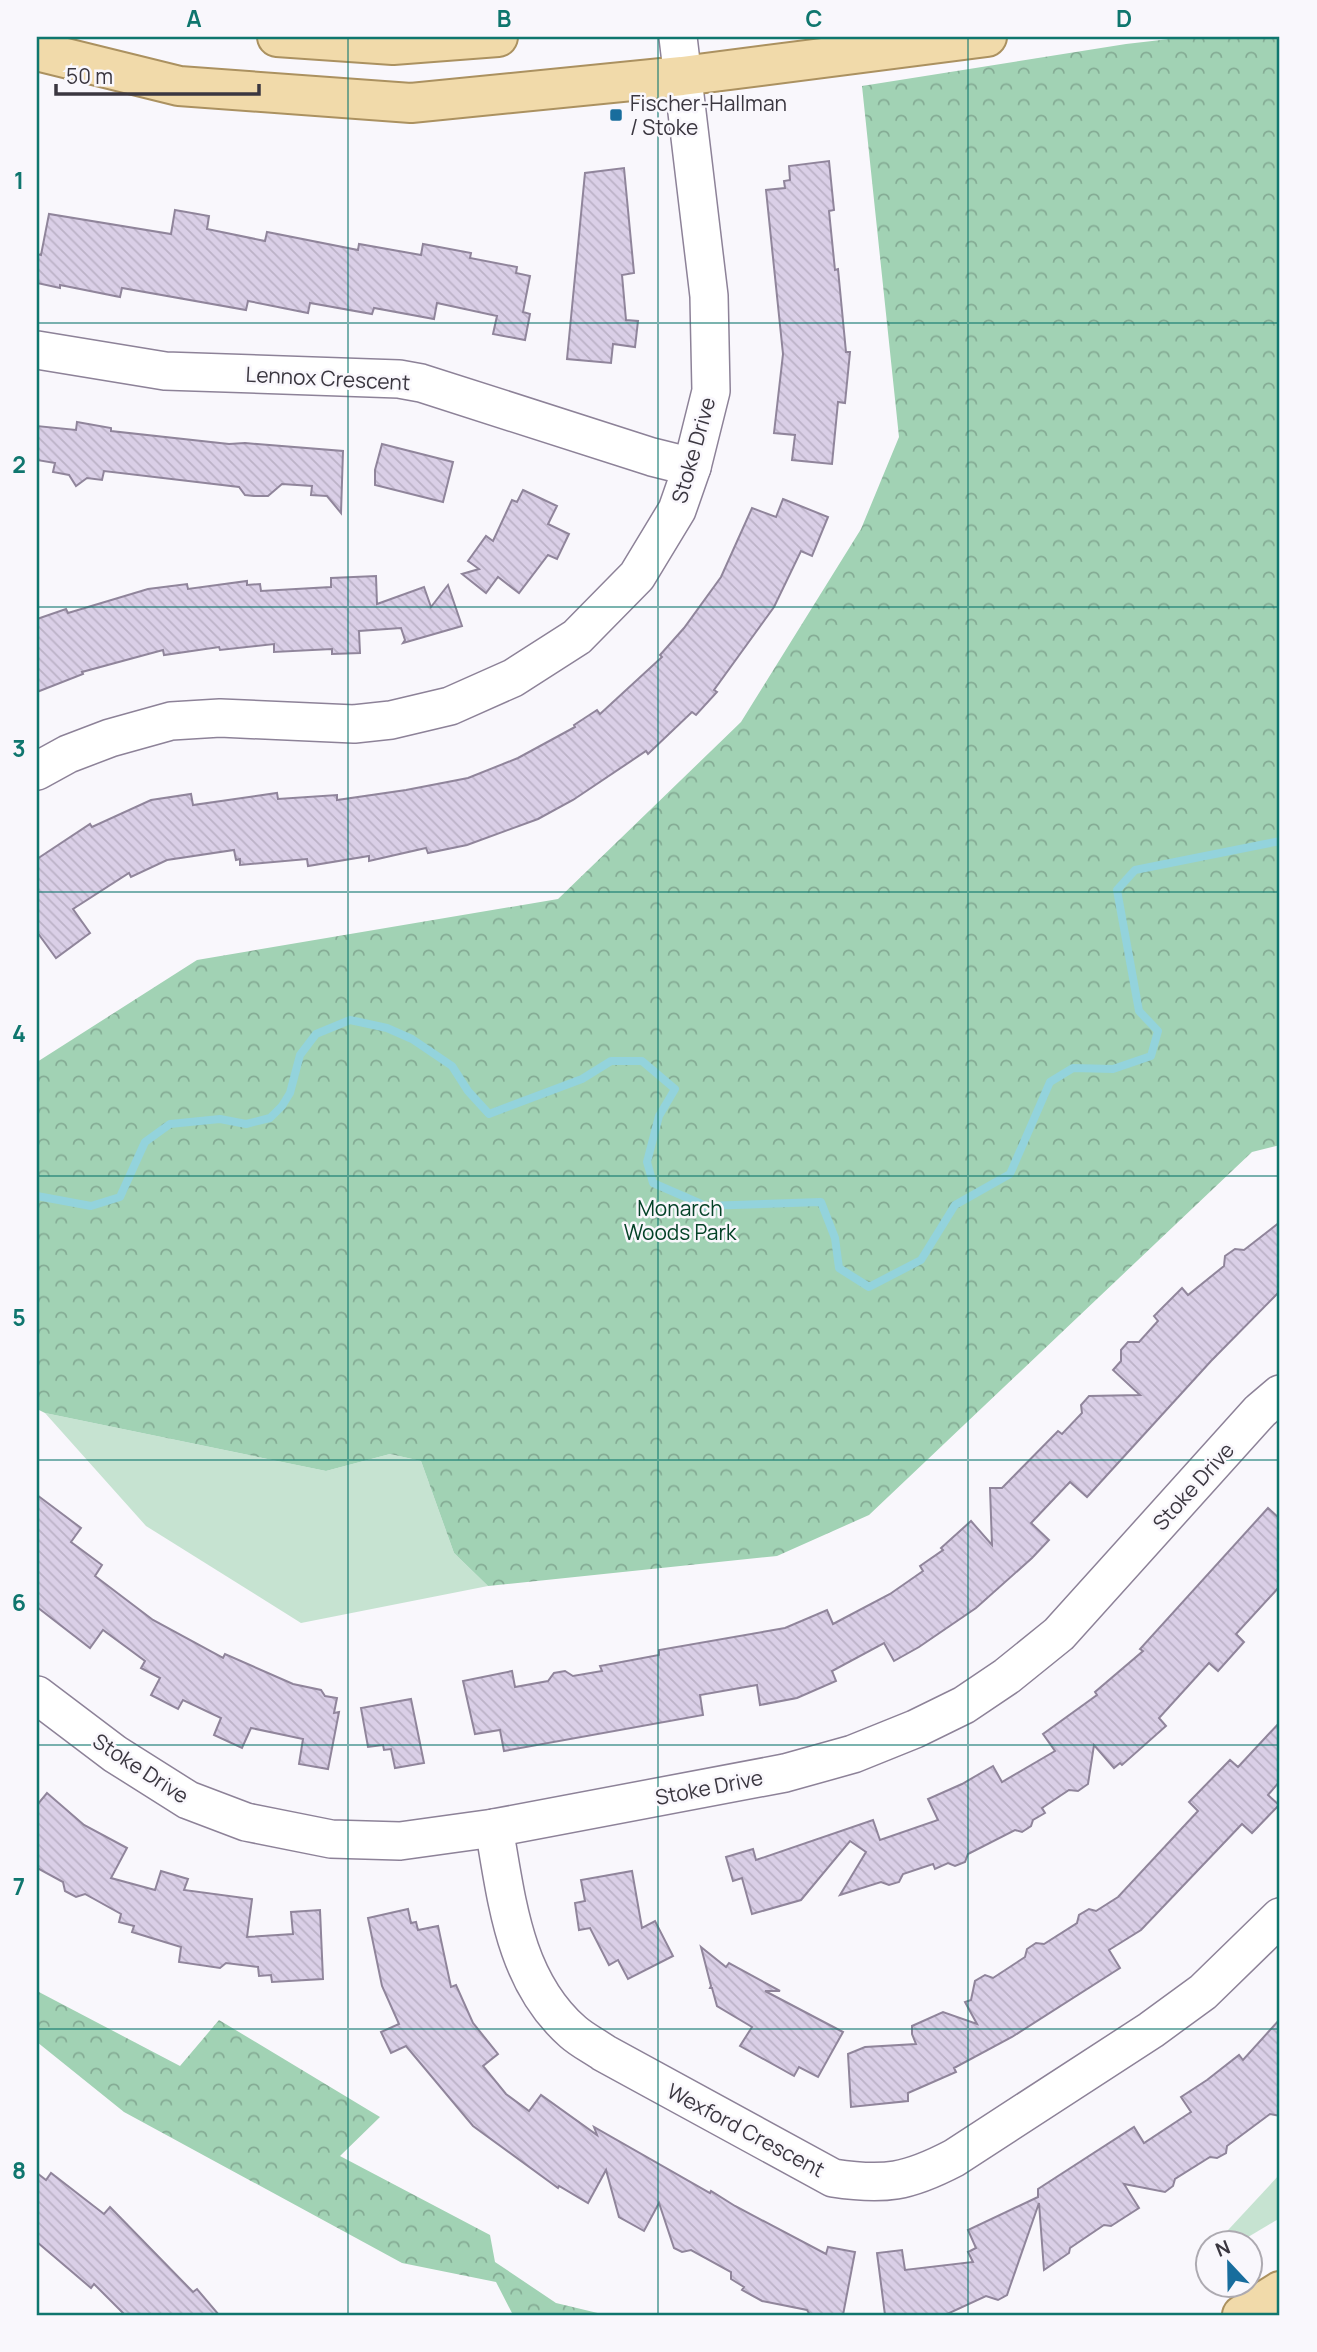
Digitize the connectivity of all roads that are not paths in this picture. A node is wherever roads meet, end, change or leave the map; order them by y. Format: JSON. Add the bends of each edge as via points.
{"nodes":[{"id":1,"x":277,"y":37,"type":"edge"},
{"id":2,"x":498,"y":37,"type":"edge"},
{"id":3,"x":678,"y":37,"type":"edge"},
{"id":4,"x":987,"y":37,"type":"edge"},
{"id":5,"x":37,"y":51,"type":"edge"},
{"id":6,"x":682,"y":76,"type":"junction"},
{"id":7,"x":37,"y":350,"type":"edge"},
{"id":8,"x":692,"y":467,"type":"junction"},
{"id":9,"x":37,"y":771,"type":"edge"},
{"id":10,"x":1280,"y":1394,"type":"edge"},
{"id":11,"x":37,"y":1695,"type":"edge"},
{"id":12,"x":494,"y":1828,"type":"junction"},
{"id":13,"x":1280,"y":1917,"type":"edge"},
{"id":14,"x":1280,"y":2291,"type":"edge"},
{"id":15,"x":1242,"y":2315,"type":"edge"}],
"edges":[{"from":1,"to":2,"type":"main road","via":[[393,45]]},
{"from":3,"to":6,"type":"street","name":"Stoke Drive"},
{"from":4,"to":6,"type":"main road"},
{"from":5,"to":6,"type":"main road","via":[[179,86],[411,103]]},
{"from":6,"to":8,"type":"street","name":"Stoke Drive","via":[[709,296],[711,391]]},
{"from":7,"to":8,"type":"street","name":"Lennox Crescent","via":[[165,371],[399,379]]},
{"from":8,"to":9,"type":"street","name":"Stoke Drive","via":[[677,510],[638,576],[577,637],[513,678],[450,706],[391,720],[354,724],[220,718],[171,721],[110,738]]},
{"from":10,"to":12,"type":"street","name":"Stoke Drive","via":[[1059,1634],[964,1705],[853,1754],[785,1773]]},
{"from":11,"to":12,"type":"street","name":"Stoke Drive","via":[[115,1754],[188,1800],[246,1822],[331,1839],[400,1841]]},
{"from":12,"to":13,"type":"street","name":"Wexford Crescent","via":[[520,1952],[551,2008],[573,2032],[833,2178],[858,2182],[886,2183],[922,2175],[954,2158],[1203,1992]]},
{"from":14,"to":15,"type":"main road"}]}
